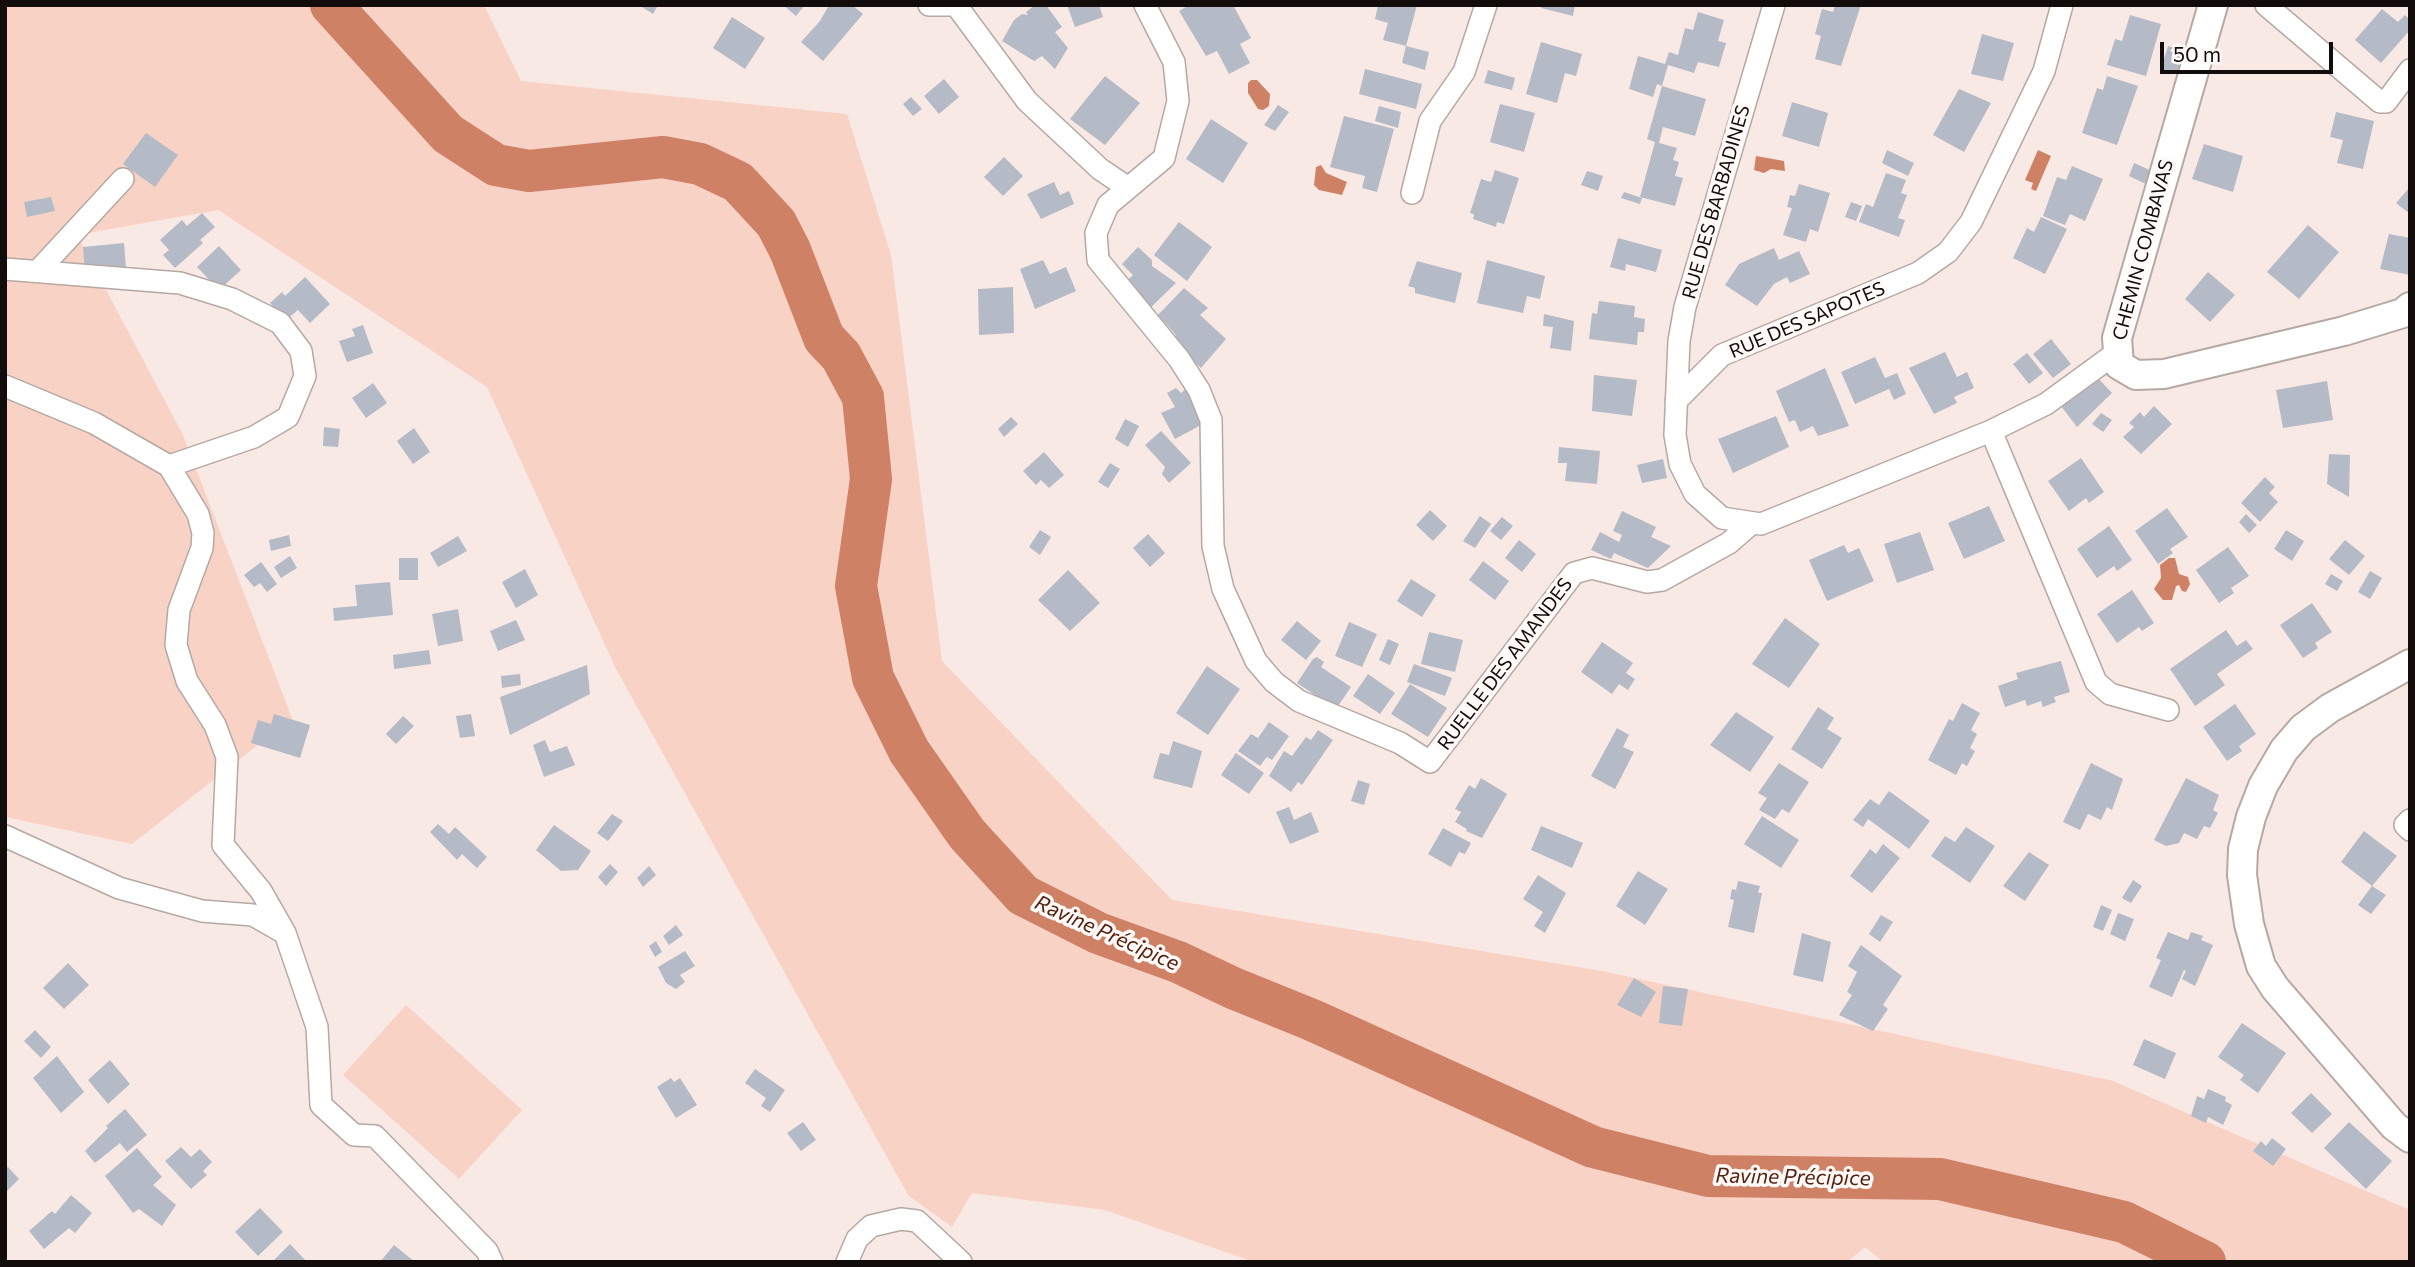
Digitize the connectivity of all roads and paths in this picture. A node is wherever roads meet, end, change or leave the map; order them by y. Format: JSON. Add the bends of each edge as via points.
{"nodes":[{"id":1,"x":929,"y":5,"type":"edge"},
{"id":2,"x":950,"y":5,"type":"edge"},
{"id":3,"x":956,"y":5,"type":"edge"},
{"id":4,"x":1145,"y":5,"type":"edge"},
{"id":5,"x":1486,"y":5,"type":"edge"},
{"id":6,"x":1774,"y":5,"type":"edge"},
{"id":7,"x":2062,"y":5,"type":"edge"},
{"id":8,"x":2213,"y":5,"type":"edge"},
{"id":9,"x":2266,"y":5,"type":"edge"},
{"id":10,"x":2410,"y":70,"type":"edge"},
{"id":11,"x":124,"y":179,"type":"dead end"},
{"id":12,"x":1128,"y":188,"type":"junction"},
{"id":13,"x":1412,"y":192,"type":"dead end"},
{"id":14,"x":5,"y":269,"type":"edge"},
{"id":15,"x":38,"y":271,"type":"junction"},
{"id":16,"x":2410,"y":307,"type":"edge"},
{"id":17,"x":2116,"y":353,"type":"junction"},
{"id":18,"x":5,"y":386,"type":"edge"},
{"id":19,"x":1676,"y":401,"type":"junction"},
{"id":20,"x":1991,"y":431,"type":"junction"},
{"id":21,"x":169,"y":466,"type":"junction"},
{"id":22,"x":1752,"y":523,"type":"junction"},
{"id":23,"x":2410,"y":664,"type":"edge"},
{"id":24,"x":2168,"y":710,"type":"dead end"},
{"id":25,"x":2410,"y":820,"type":"edge"},
{"id":26,"x":2410,"y":830,"type":"edge"},
{"id":27,"x":5,"y":836,"type":"edge"},
{"id":28,"x":285,"y":933,"type":"junction"},
{"id":29,"x":2410,"y":1138,"type":"edge"},
{"id":30,"x":492,"y":1262,"type":"edge"},
{"id":31,"x":846,"y":1262,"type":"edge"},
{"id":32,"x":961,"y":1262,"type":"edge"}],
"edges":[{"from":1,"to":2,"type":"street"},
{"from":3,"to":12,"type":"street","via":[[1027,101],[1100,169]]},
{"from":4,"to":12,"type":"street","via":[[1174,62],[1178,101],[1164,158]]},
{"from":5,"to":13,"type":"street","via":[[1464,72],[1430,121]]},
{"from":6,"to":19,"type":"street","name":"RUE DES BARBADINES","via":[[1685,307]]},
{"from":7,"to":19,"type":"street","name":"RUE DES SAPOTES","via":[[2044,71],[1971,222],[1948,252],[1918,273],[1722,355]]},
{"from":8,"to":17,"type":"street","name":"CHEMIN COMBAVAS"},
{"from":9,"to":10,"type":"street","via":[[2380,102],[2386,102]]},
{"from":11,"to":15,"type":"street"},
{"from":12,"to":22,"type":"street","name":"RUELLE DES AMANDES","via":[[1108,205],[1096,233],[1098,260],[1199,390],[1211,419],[1213,546],[1223,589],[1256,661],[1299,701],[1400,743],[1430,762],[1574,573],[1592,568],[1647,582],[1662,580],[1730,543]]},
{"from":14,"to":15,"type":"street"},
{"from":15,"to":21,"type":"street","via":[[180,283],[232,299],[280,323],[301,351],[305,376],[288,417],[254,437]]},
{"from":16,"to":17,"type":"street","name":"CHEMIN COMBAVAS","via":[[2344,331],[2164,374],[2136,374],[2119,365]]},
{"from":17,"to":20,"type":"street","via":[[2046,404]]},
{"from":18,"to":21,"type":"street","via":[[94,424]]},
{"from":19,"to":22,"type":"street","via":[[1680,464],[1695,494],[1723,518]]},
{"from":20,"to":22,"type":"street","via":[[1801,510]]},
{"from":20,"to":24,"type":"street","via":[[2096,682],[2110,694]]},
{"from":21,"to":28,"type":"street","via":[[198,514],[203,533],[202,548],[179,610],[176,645],[187,681],[215,725],[227,757],[223,845],[261,891]]},
{"from":23,"to":29,"type":"street","via":[[2330,708],[2284,750],[2250,817],[2242,876],[2261,967],[2394,1126]]},
{"from":25,"to":26,"type":"street","via":[[2405,825]]},
{"from":27,"to":28,"type":"street","via":[[119,888],[202,911],[253,915]]},
{"from":28,"to":30,"type":"street","via":[[317,1027],[321,1105],[354,1135],[375,1136]]},
{"from":31,"to":32,"type":"street","via":[[857,1239],[871,1226],[901,1219],[917,1221]]}]}
